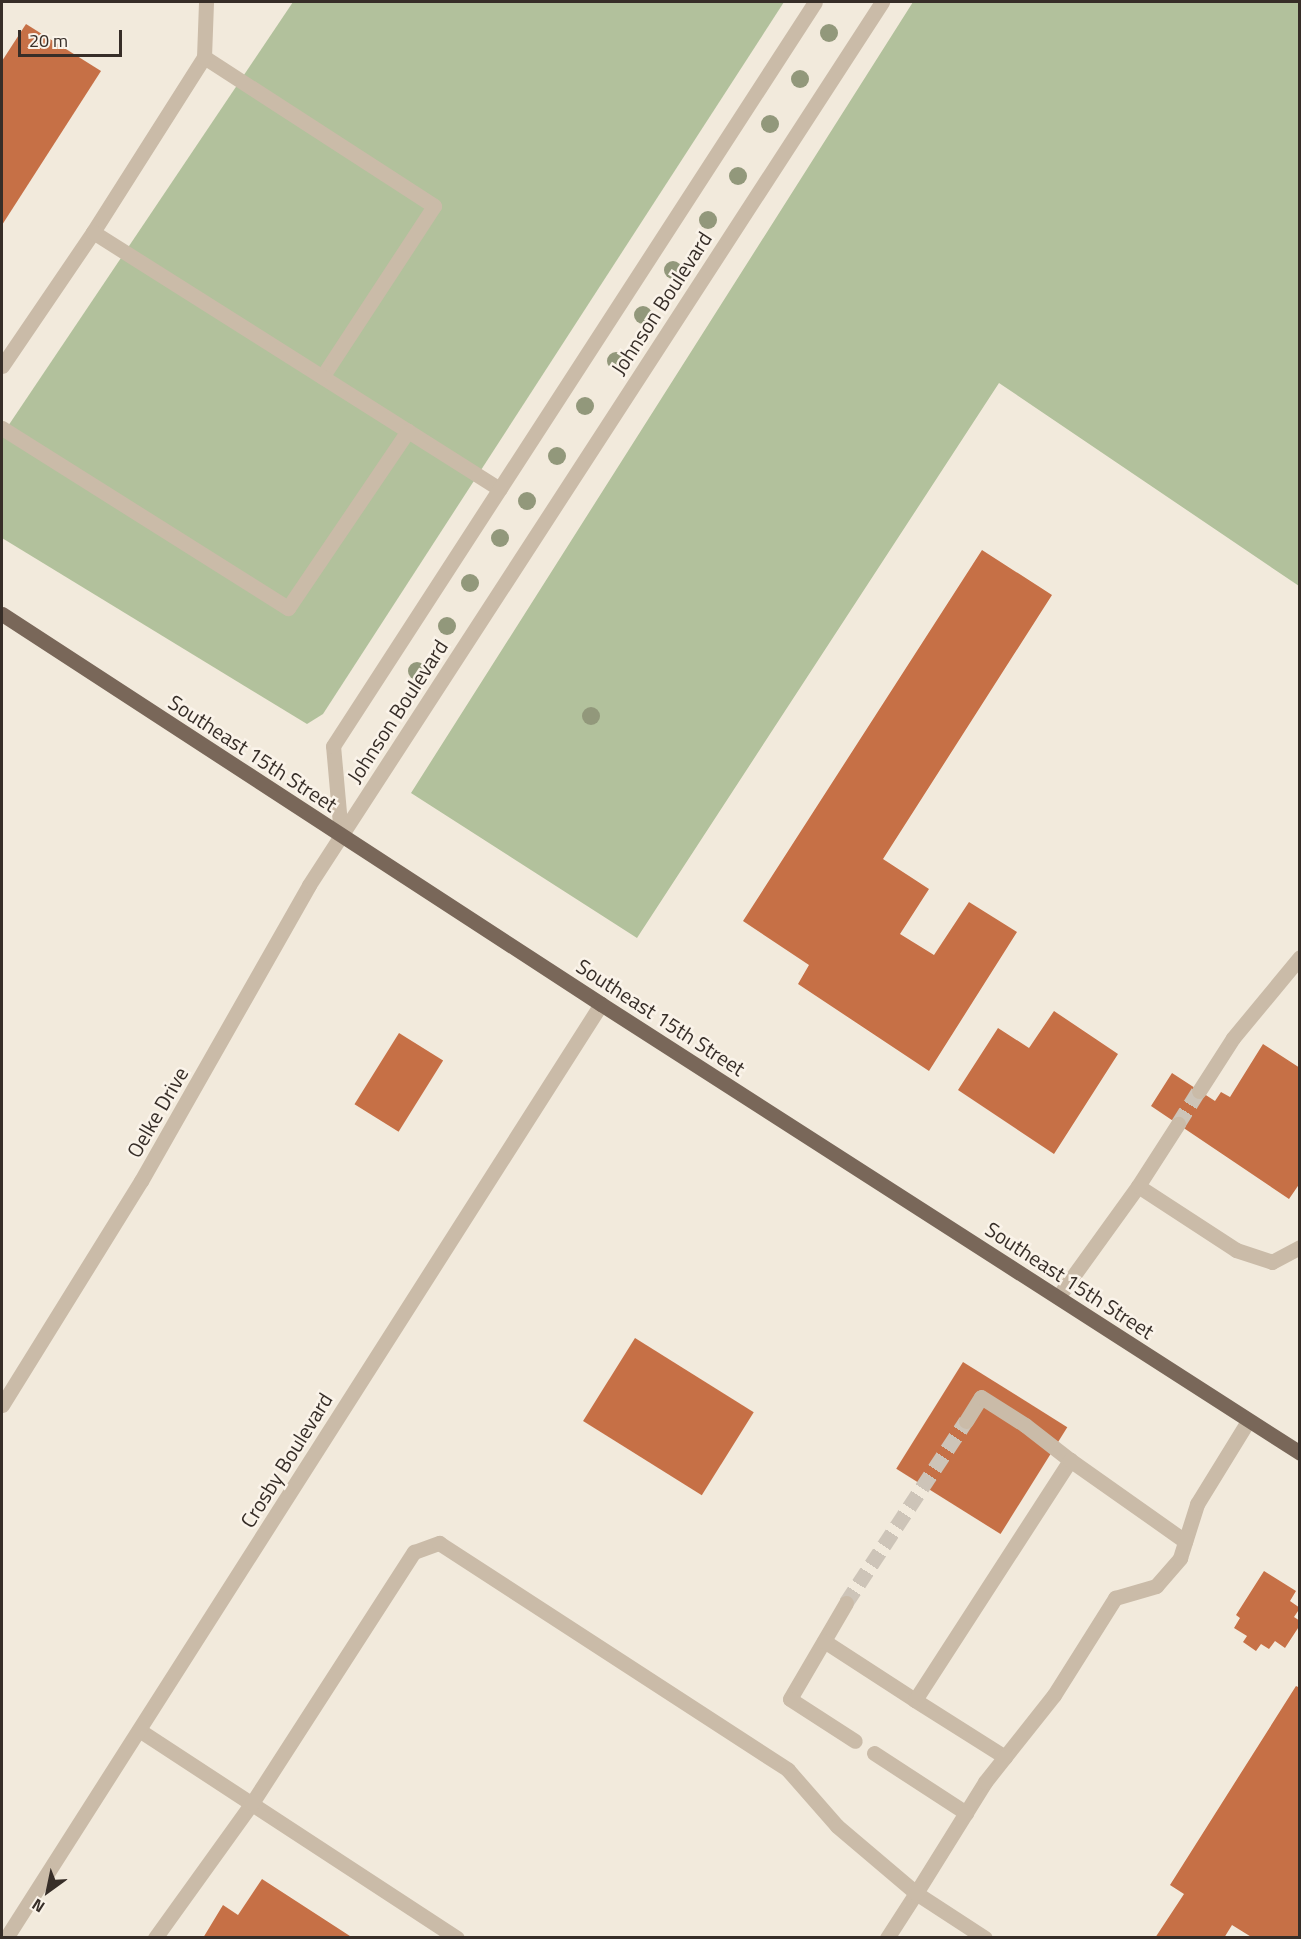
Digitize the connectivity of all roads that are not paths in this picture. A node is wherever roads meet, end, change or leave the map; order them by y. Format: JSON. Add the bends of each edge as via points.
{"nodes":[{"id":1,"x":206,"y":2,"type":"edge"},
{"id":2,"x":815,"y":2,"type":"edge"},
{"id":3,"x":882,"y":2,"type":"edge"},
{"id":4,"x":204,"y":57,"type":"junction"},
{"id":5,"x":93,"y":232,"type":"junction"},
{"id":6,"x":2,"y":366,"type":"edge"},
{"id":7,"x":322,"y":377,"type":"junction"},
{"id":8,"x":2,"y":428,"type":"edge"},
{"id":9,"x":408,"y":431,"type":"junction"},
{"id":10,"x":499,"y":489,"type":"junction"},
{"id":11,"x":2,"y":614,"type":"edge"},
{"id":12,"x":341,"y":835,"type":"junction"},
{"id":13,"x":1299,"y":957,"type":"edge"},
{"id":14,"x":601,"y":1004,"type":"junction"},
{"id":15,"x":1199,"y":1091,"type":"tunnel mouth"},
{"id":16,"x":1178,"y":1124,"type":"tunnel mouth"},
{"id":17,"x":1138,"y":1186,"type":"junction"},
{"id":18,"x":1299,"y":1247,"type":"edge"},
{"id":19,"x":1058,"y":1297,"type":"junction"},
{"id":20,"x":2,"y":1405,"type":"edge"},
{"id":21,"x":966,"y":1421,"type":"tunnel mouth"},
{"id":22,"x":1248,"y":1421,"type":"junction"},
{"id":23,"x":1299,"y":1454,"type":"edge"},
{"id":24,"x":1070,"y":1460,"type":"junction"},
{"id":25,"x":1185,"y":1541,"type":"junction"},
{"id":26,"x":846,"y":1603,"type":"tunnel mouth"},
{"id":27,"x":824,"y":1641,"type":"junction"},
{"id":28,"x":915,"y":1700,"type":"junction"},
{"id":29,"x":139,"y":1730,"type":"junction"},
{"id":30,"x":855,"y":1741,"type":"dead end"},
{"id":31,"x":874,"y":1753,"type":"dead end"},
{"id":32,"x":1005,"y":1757,"type":"junction"},
{"id":33,"x":252,"y":1803,"type":"junction"},
{"id":34,"x":966,"y":1813,"type":"junction"},
{"id":35,"x":916,"y":1893,"type":"junction"},
{"id":36,"x":6,"y":1938,"type":"edge"},
{"id":37,"x":155,"y":1938,"type":"edge"},
{"id":38,"x":457,"y":1938,"type":"edge"},
{"id":39,"x":887,"y":1938,"type":"edge"},
{"id":40,"x":985,"y":1938,"type":"edge"}],
"edges":[{"from":1,"to":4,"type":"street"},
{"from":2,"to":10,"type":"street","name":"Johnson Boulevard"},
{"from":3,"to":12,"type":"street","name":"Johnson Boulevard"},
{"from":4,"to":5,"type":"street"},
{"from":4,"to":7,"type":"street","via":[[434,206]]},
{"from":5,"to":6,"type":"street"},
{"from":5,"to":7,"type":"street"},
{"from":7,"to":9,"type":"street"},
{"from":8,"to":9,"type":"street","via":[[288,608]]},
{"from":9,"to":10,"type":"street"},
{"from":10,"to":12,"type":"street","name":"Johnson Boulevard","via":[[333,746]]},
{"from":11,"to":12,"type":"main road","name":"Southeast 15th Street"},
{"from":12,"to":14,"type":"main road","name":"Southeast 15th Street"},
{"from":12,"to":20,"type":"street","name":"Oelke Drive","via":[[141,1181]]},
{"from":13,"to":15,"type":"street","via":[[1233,1038]]},
{"from":14,"to":19,"type":"main road","name":"Southeast 15th Street"},
{"from":14,"to":29,"type":"street","name":"Crosby Boulevard"},
{"from":16,"to":17,"type":"street"},
{"from":17,"to":18,"type":"street","via":[[1236,1250],[1272,1262]]},
{"from":17,"to":19,"type":"street"},
{"from":19,"to":22,"type":"main road","name":"Southeast 15th Street"},
{"from":21,"to":24,"type":"street","via":[[981,1397]]},
{"from":22,"to":23,"type":"main road","name":"Southeast 15th Street"},
{"from":22,"to":25,"type":"street","via":[[1197,1504]]},
{"from":24,"to":25,"type":"street"},
{"from":24,"to":28,"type":"street"},
{"from":25,"to":32,"type":"street","via":[[1180,1558],[1156,1586],[1115,1599],[1054,1695]]},
{"from":26,"to":27,"type":"street"},
{"from":27,"to":28,"type":"street"},
{"from":27,"to":30,"type":"street","via":[[789,1699]]},
{"from":28,"to":32,"type":"street"},
{"from":29,"to":33,"type":"street"},
{"from":29,"to":36,"type":"street","name":"Crosby Boulevard"},
{"from":31,"to":34,"type":"street"},
{"from":32,"to":34,"type":"street"},
{"from":33,"to":35,"type":"street","via":[[414,1552],[439,1543],[788,1770],[837,1826]]},
{"from":33,"to":37,"type":"street"},
{"from":33,"to":38,"type":"street"},
{"from":34,"to":35,"type":"street"},
{"from":35,"to":39,"type":"street"},
{"from":35,"to":40,"type":"street"}]}
